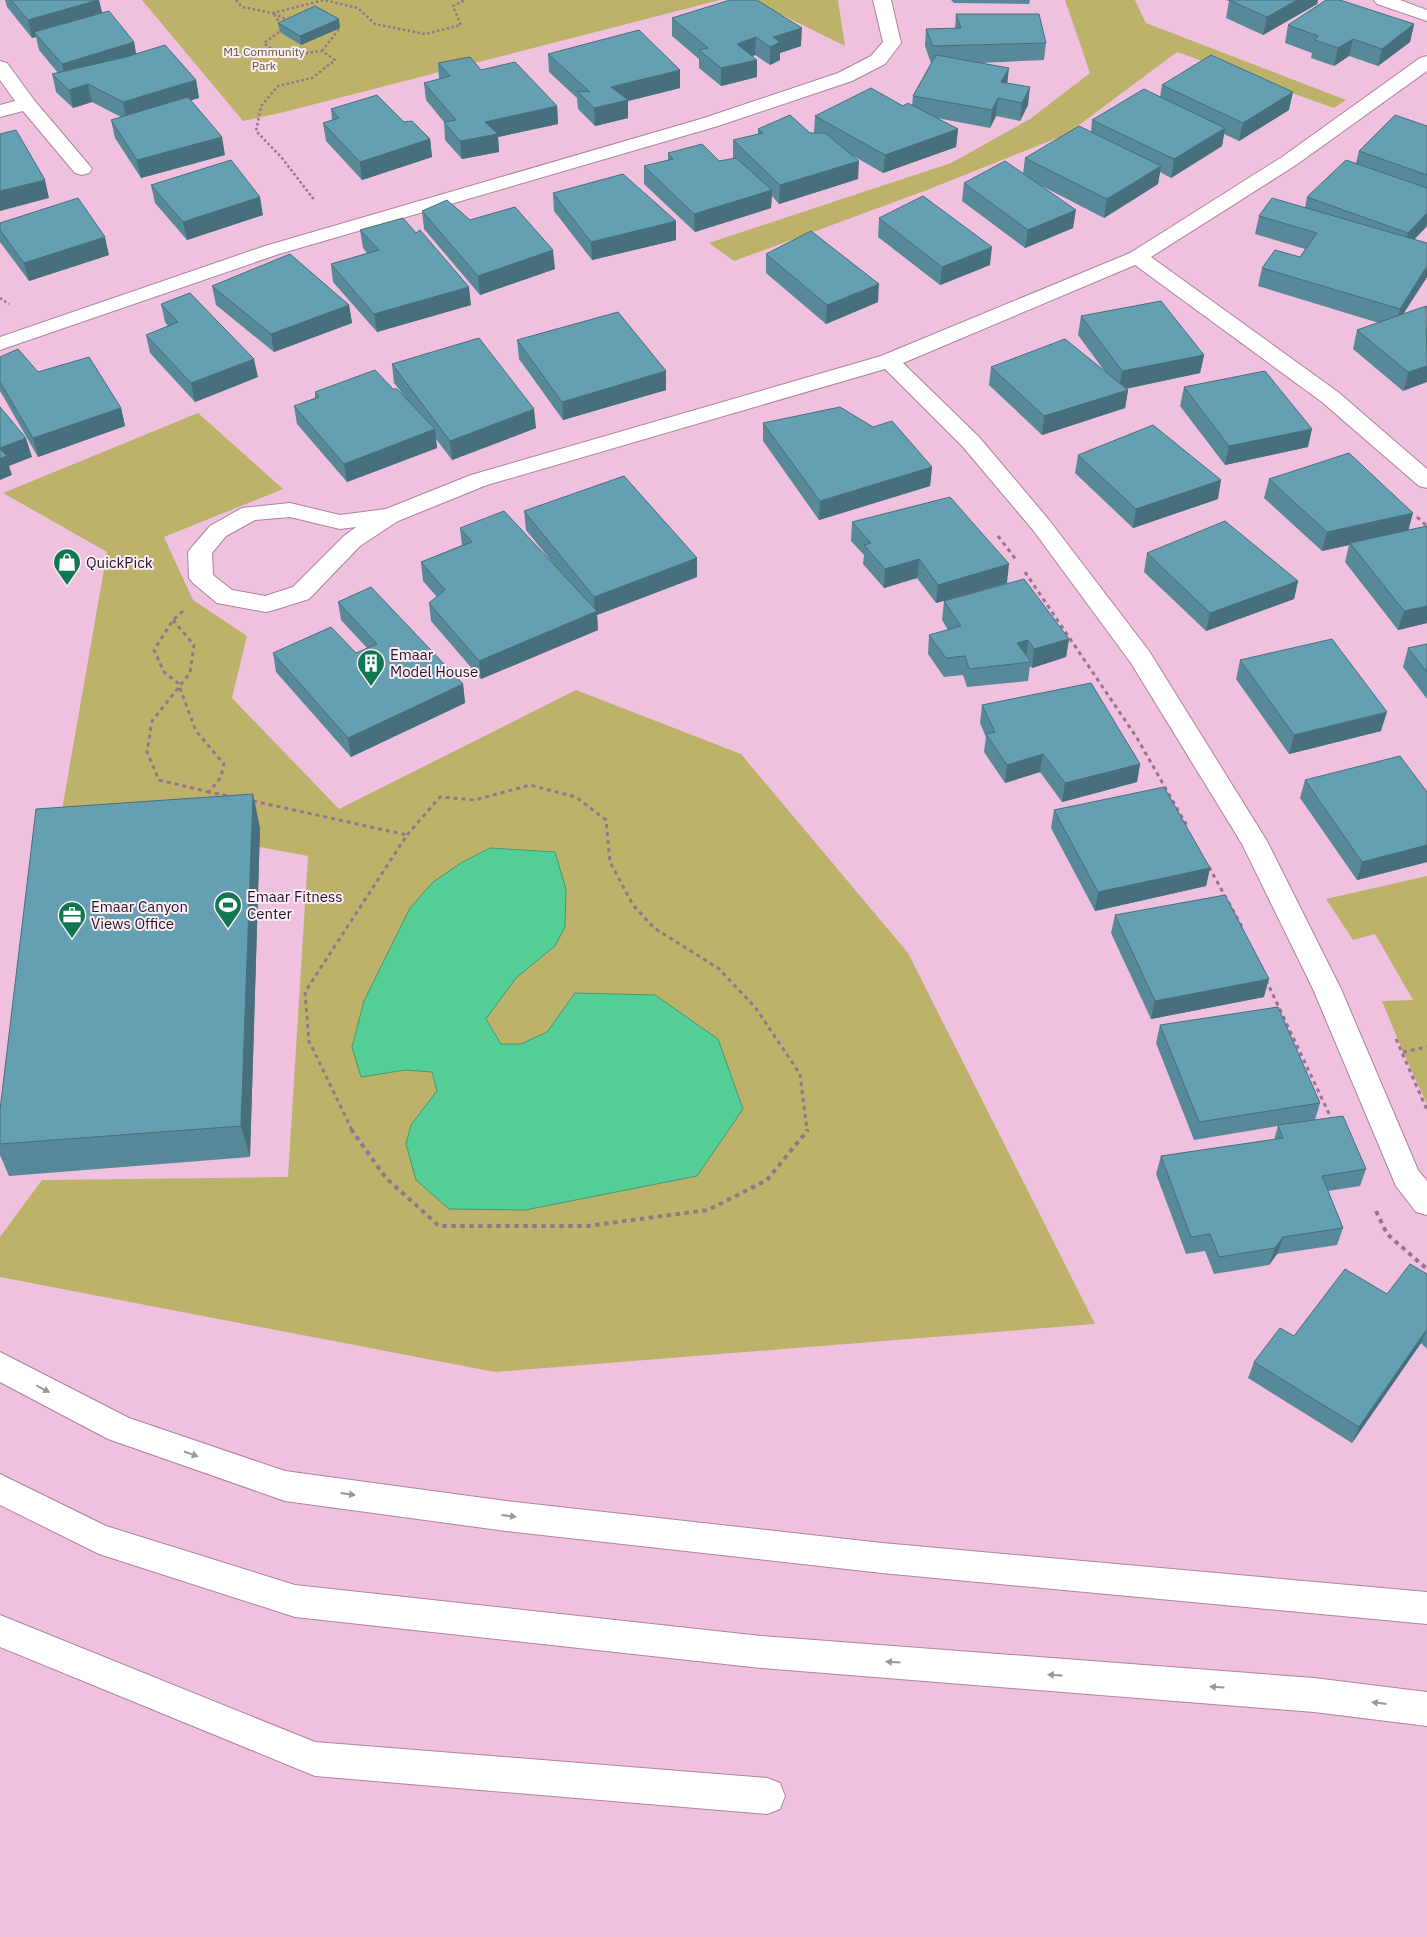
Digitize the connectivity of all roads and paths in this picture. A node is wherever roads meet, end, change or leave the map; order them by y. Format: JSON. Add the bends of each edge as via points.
{"nodes":[{"id":1,"x":236,"y":0,"type":"edge"},
{"id":2,"x":465,"y":0,"type":"edge"},
{"id":3,"x":882,"y":0,"type":"edge"},
{"id":4,"x":1383,"y":0,"type":"edge"},
{"id":5,"x":273,"y":13,"type":"junction"},
{"id":6,"x":1427,"y":16,"type":"edge"},
{"id":7,"x":292,"y":22,"type":"edge"},
{"id":8,"x":332,"y":24,"type":"edge"},
{"id":9,"x":322,"y":51,"type":"junction"},
{"id":10,"x":1427,"y":62,"type":"edge"},
{"id":11,"x":0,"y":67,"type":"edge"},
{"id":12,"x":27,"y":104,"type":"junction"},
{"id":13,"x":0,"y":111,"type":"edge"},
{"id":14,"x":82,"y":168,"type":"dead end"},
{"id":15,"x":318,"y":206,"type":"dead end"},
{"id":16,"x":1137,"y":257,"type":"junction"},
{"id":17,"x":0,"y":344,"type":"edge"},
{"id":18,"x":889,"y":361,"type":"junction"},
{"id":19,"x":1427,"y":481,"type":"edge"},
{"id":20,"x":1413,"y":513,"type":"edge"},
{"id":21,"x":390,"y":516,"type":"junction"},
{"id":22,"x":1427,"y":526,"type":"edge"},
{"id":23,"x":993,"y":531,"type":"dead end"},
{"id":24,"x":186,"y":608,"type":"dead end"},
{"id":25,"x":173,"y":620,"type":"junction"},
{"id":26,"x":180,"y":688,"type":"junction"},
{"id":27,"x":209,"y":792,"type":"junction"},
{"id":28,"x":237,"y":798,"type":"edge"},
{"id":29,"x":247,"y":800,"type":"edge"},
{"id":30,"x":1188,"y":829,"type":"edge"},
{"id":31,"x":407,"y":835,"type":"junction"},
{"id":32,"x":1207,"y":862,"type":"edge"},
{"id":33,"x":1243,"y":930,"type":"edge"},
{"id":34,"x":1263,"y":972,"type":"edge"},
{"id":35,"x":1393,"y":1034,"type":"dead end"},
{"id":36,"x":1427,"y":1047,"type":"edge"},
{"id":37,"x":1403,"y":1052,"type":"junction"},
{"id":38,"x":1427,"y":1110,"type":"edge"},
{"id":39,"x":1336,"y":1128,"type":"edge"},
{"id":40,"x":1427,"y":1203,"type":"edge"},
{"id":41,"x":1374,"y":1207,"type":"dead end"},
{"id":42,"x":1427,"y":1269,"type":"edge"},
{"id":43,"x":0,"y":1366,"type":"edge"},
{"id":44,"x":0,"y":1489,"type":"edge"},
{"id":45,"x":1427,"y":1608,"type":"edge"},
{"id":46,"x":0,"y":1631,"type":"edge"},
{"id":47,"x":1427,"y":1709,"type":"edge"},
{"id":48,"x":767,"y":1796,"type":"dead end"}],
"edges":[{"from":1,"to":5,"type":"path","via":[[242,7]]},
{"from":2,"to":5,"type":"path","via":[[453,6],[460,25],[425,34],[375,24],[358,8],[324,0]]},
{"from":3,"to":17,"type":"street","via":[[892,43],[878,60],[845,77],[711,122],[272,250]]},
{"from":4,"to":6,"type":"street"},
{"from":5,"to":7,"type":"path"},
{"from":5,"to":9,"type":"path","via":[[284,28],[264,43],[280,56]]},
{"from":8,"to":9,"type":"path","via":[[340,28]]},
{"from":9,"to":15,"type":"path","via":[[335,60],[312,78],[278,86],[261,106],[256,131],[282,158]]},
{"from":10,"to":16,"type":"street","via":[[1289,161]]},
{"from":11,"to":12,"type":"street"},
{"from":12,"to":13,"type":"street"},
{"from":12,"to":14,"type":"street"},
{"from":16,"to":18,"type":"street"},
{"from":16,"to":19,"type":"street","via":[[1330,396]]},
{"from":18,"to":21,"type":"street","via":[[479,480]]},
{"from":18,"to":40,"type":"street","via":[[978,449],[1041,525],[1140,657],[1254,841],[1327,989],[1406,1178]]},
{"from":20,"to":22,"type":"path"},
{"from":21,"to":21,"type":"street","via":[[340,522],[290,510],[250,513],[218,531],[200,552],[201,578],[225,597],[266,604],[302,593],[352,541]]},
{"from":23,"to":30,"type":"path","via":[[1022,568],[1137,738]]},
{"from":24,"to":25,"type":"path"},
{"from":25,"to":26,"type":"path","via":[[194,645],[190,673]]},
{"from":25,"to":26,"type":"path","via":[[154,650],[164,672]]},
{"from":26,"to":27,"type":"path","via":[[196,731],[224,764],[221,777]]},
{"from":26,"to":27,"type":"path","via":[[152,721],[147,752],[159,780]]},
{"from":27,"to":28,"type":"path"},
{"from":29,"to":31,"type":"path"},
{"from":31,"to":31,"type":"path","via":[[440,797],[475,800],[530,785],[576,797],[606,820],[610,862],[633,905],[654,928],[718,968],[755,1007],[800,1074],[807,1131],[767,1180],[708,1210],[586,1226],[439,1226],[386,1178],[348,1124],[308,1041],[305,992]]},
{"from":32,"to":33,"type":"path"},
{"from":34,"to":39,"type":"path"},
{"from":35,"to":37,"type":"path"},
{"from":36,"to":37,"type":"path"},
{"from":37,"to":38,"type":"path"},
{"from":41,"to":42,"type":"path","via":[[1387,1234]]},
{"from":43,"to":45,"type":"street","one_way":true,"via":[[120,1429],[286,1486],[506,1516],[882,1558]]},
{"from":47,"to":44,"type":"street","one_way":true,"via":[[1314,1695],[761,1652],[295,1601],[98,1539]]},
{"from":46,"to":48,"type":"street","via":[[315,1759]]}]}
